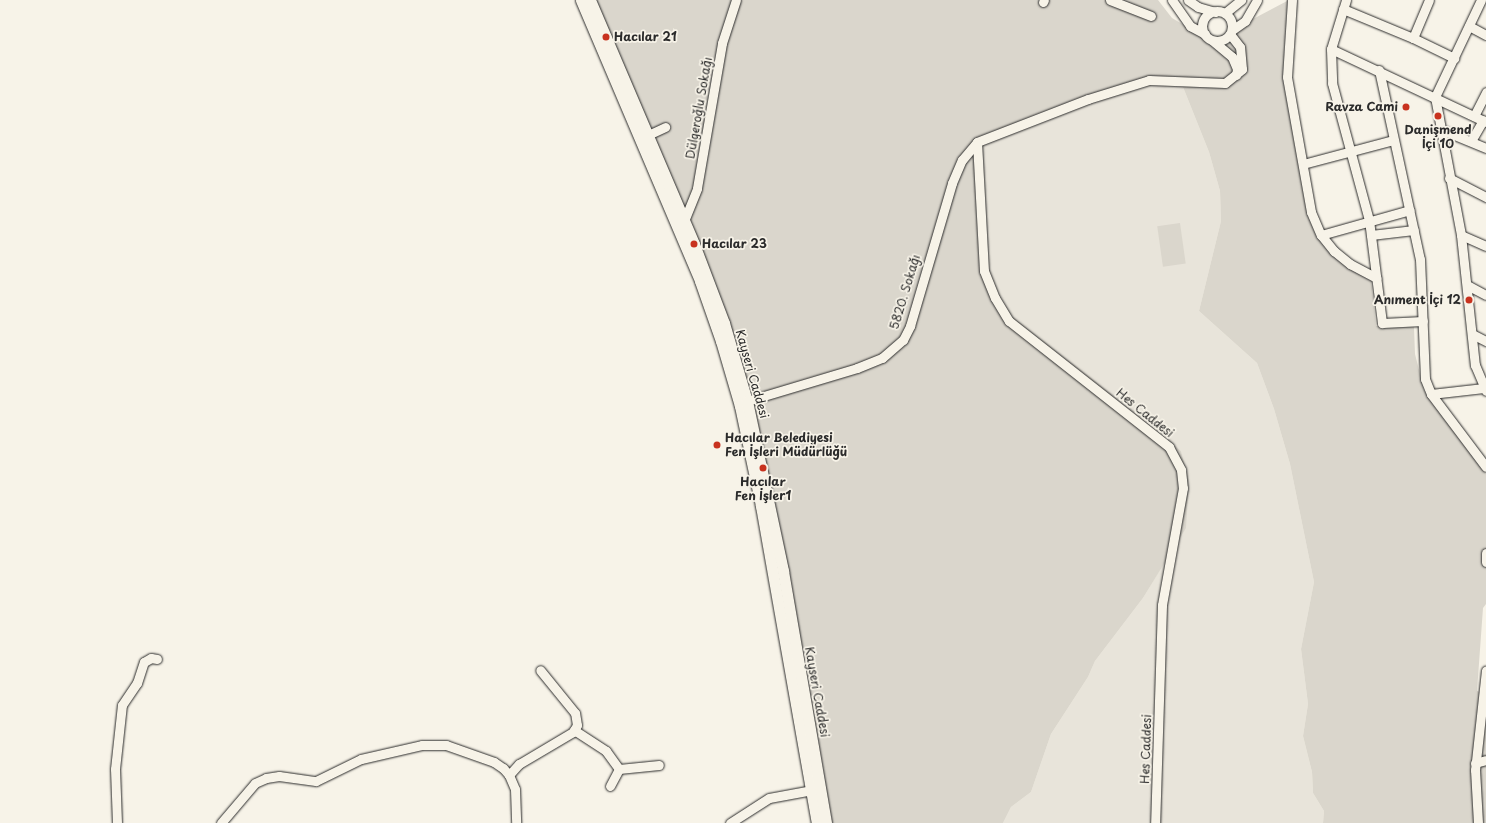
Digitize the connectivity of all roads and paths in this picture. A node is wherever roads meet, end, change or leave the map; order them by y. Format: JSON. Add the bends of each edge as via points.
{"nodes":[{"id":1,"x":581,"y":0,"type":"edge"},
{"id":2,"x":590,"y":0,"type":"edge"},
{"id":3,"x":736,"y":0,"type":"edge"},
{"id":4,"x":1110,"y":0,"type":"edge"},
{"id":5,"x":1172,"y":0,"type":"edge"},
{"id":6,"x":1188,"y":0,"type":"edge"},
{"id":7,"x":1241,"y":0,"type":"edge"},
{"id":8,"x":1257,"y":0,"type":"edge"},
{"id":9,"x":1292,"y":0,"type":"edge"},
{"id":10,"x":1481,"y":0,"type":"edge"},
{"id":11,"x":1427,"y":1,"type":"edge"},
{"id":12,"x":1345,"y":4,"type":"edge"},
{"id":13,"x":1220,"y":12,"type":"junction"},
{"id":14,"x":1151,"y":16,"type":"dead end"},
{"id":15,"x":1469,"y":26,"type":"junction"},
{"id":16,"x":1231,"y":32,"type":"junction"},
{"id":17,"x":1205,"y":34,"type":"junction"},
{"id":18,"x":1486,"y":35,"type":"edge"},
{"id":19,"x":1413,"y":38,"type":"junction"},
{"id":20,"x":1213,"y":41,"type":"junction"},
{"id":21,"x":1331,"y":49,"type":"junction"},
{"id":22,"x":1454,"y":58,"type":"junction"},
{"id":23,"x":1379,"y":70,"type":"junction"},
{"id":24,"x":1236,"y":75,"type":"junction"},
{"id":25,"x":1486,"y":92,"type":"edge"},
{"id":26,"x":1435,"y":97,"type":"junction"},
{"id":27,"x":1481,"y":119,"type":"edge"},
{"id":28,"x":665,"y":127,"type":"dead end"},
{"id":29,"x":1440,"y":129,"type":"junction"},
{"id":30,"x":648,"y":135,"type":"junction"},
{"id":31,"x":1393,"y":140,"type":"junction"},
{"id":32,"x":1471,"y":141,"type":"junction"},
{"id":33,"x":977,"y":142,"type":"junction"},
{"id":34,"x":1486,"y":148,"type":"edge"},
{"id":35,"x":1350,"y":151,"type":"junction"},
{"id":36,"x":1303,"y":164,"type":"junction"},
{"id":37,"x":1449,"y":178,"type":"junction"},
{"id":38,"x":1486,"y":197,"type":"edge"},
{"id":39,"x":1410,"y":210,"type":"junction"},
{"id":40,"x":684,"y":220,"type":"junction"},
{"id":41,"x":1369,"y":220,"type":"junction"},
{"id":42,"x":1414,"y":230,"type":"junction"},
{"id":43,"x":1321,"y":235,"type":"junction"},
{"id":44,"x":1370,"y":235,"type":"junction"},
{"id":45,"x":1461,"y":235,"type":"junction"},
{"id":46,"x":1486,"y":246,"type":"edge"},
{"id":47,"x":1376,"y":278,"type":"junction"},
{"id":48,"x":1467,"y":285,"type":"junction"},
{"id":49,"x":1486,"y":294,"type":"edge"},
{"id":50,"x":1423,"y":321,"type":"junction"},
{"id":51,"x":1472,"y":334,"type":"junction"},
{"id":52,"x":1486,"y":341,"type":"edge"},
{"id":53,"x":1475,"y":365,"type":"junction"},
{"id":54,"x":1486,"y":370,"type":"edge"},
{"id":55,"x":1485,"y":389,"type":"edge"},
{"id":56,"x":1431,"y":394,"type":"junction"},
{"id":57,"x":747,"y":401,"type":"junction"},
{"id":58,"x":1486,"y":467,"type":"edge"},
{"id":59,"x":1486,"y":553,"type":"edge"},
{"id":60,"x":1486,"y":562,"type":"edge"},
{"id":61,"x":157,"y":659,"type":"dead end"},
{"id":62,"x":540,"y":670,"type":"dead end"},
{"id":63,"x":1486,"y":670,"type":"edge"},
{"id":64,"x":574,"y":730,"type":"junction"},
{"id":65,"x":1486,"y":760,"type":"edge"},
{"id":66,"x":1475,"y":763,"type":"junction"},
{"id":67,"x":659,"y":765,"type":"dead end"},
{"id":68,"x":619,"y":769,"type":"junction"},
{"id":69,"x":509,"y":775,"type":"junction"},
{"id":70,"x":610,"y":786,"type":"dead end"},
{"id":71,"x":816,"y":790,"type":"junction"},
{"id":72,"x":117,"y":823,"type":"edge"},
{"id":73,"x":221,"y":823,"type":"edge"},
{"id":74,"x":516,"y":823,"type":"edge"},
{"id":75,"x":730,"y":823,"type":"edge"},
{"id":76,"x":817,"y":823,"type":"edge"},
{"id":77,"x":826,"y":823,"type":"edge"},
{"id":78,"x":1155,"y":823,"type":"edge"},
{"id":79,"x":1478,"y":823,"type":"edge"}],
"edges":[{"from":1,"to":71,"type":"main road","name":"Kayseri Caddesi","via":[[700,281],[721,341],[740,406]]},
{"from":2,"to":30,"type":"main road","name":"Kayseri Caddesi"},
{"from":3,"to":40,"type":"street","name":"Dülgeroğlu Sokağı","via":[[722,43],[697,188]]},
{"from":4,"to":14,"type":"street"},
{"from":5,"to":17,"type":"street","via":[[1190,26]]},
{"from":6,"to":13,"type":"street","via":[[1198,6]]},
{"from":7,"to":13,"type":"street"},
{"from":8,"to":16,"type":"street","via":[[1245,21]]},
{"from":9,"to":36,"type":"street","via":[[1287,76]]},
{"from":10,"to":15,"type":"street"},
{"from":11,"to":19,"type":"street"},
{"from":12,"to":19,"type":"street"},
{"from":12,"to":21,"type":"street"},
{"from":13,"to":16,"type":"street","via":[[1231,20]]},
{"from":13,"to":17,"type":"street","via":[[1204,20]]},
{"from":15,"to":18,"type":"street"},
{"from":15,"to":22,"type":"street"},
{"from":16,"to":20,"type":"street","via":[[1222,40]]},
{"from":16,"to":24,"type":"street","via":[[1240,47],[1242,59],[1242,69]]},
{"from":17,"to":20,"type":"street"},
{"from":19,"to":22,"type":"street"},
{"from":20,"to":24,"type":"street","via":[[1232,57],[1237,69]]},
{"from":21,"to":23,"type":"street"},
{"from":21,"to":35,"type":"street","via":[[1332,83]]},
{"from":22,"to":26,"type":"street"},
{"from":23,"to":26,"type":"street"},
{"from":23,"to":31,"type":"street"},
{"from":24,"to":33,"type":"street","via":[[1225,83],[1216,84],[1149,80],[1088,98]]},
{"from":25,"to":27,"type":"street"},
{"from":26,"to":27,"type":"street"},
{"from":26,"to":29,"type":"street"},
{"from":27,"to":32,"type":"street"},
{"from":28,"to":30,"type":"street"},
{"from":29,"to":32,"type":"street"},
{"from":29,"to":37,"type":"street"},
{"from":30,"to":40,"type":"main road","name":"Kayseri Caddesi"},
{"from":31,"to":35,"type":"street"},
{"from":31,"to":39,"type":"street"},
{"from":32,"to":34,"type":"street"},
{"from":33,"to":57,"type":"street","name":"5820. Sokağı","via":[[962,160],[952,183],[910,326],[898,345],[882,358],[857,368]]},
{"from":33,"to":78,"type":"street","name":"Hes Caddesi","via":[[984,271],[1009,321],[1169,447],[1181,470],[1183,488],[1171,543],[1162,605]]},
{"from":35,"to":36,"type":"street"},
{"from":35,"to":41,"type":"street"},
{"from":36,"to":43,"type":"street","via":[[1311,212]]},
{"from":37,"to":38,"type":"street"},
{"from":37,"to":45,"type":"street"},
{"from":39,"to":41,"type":"street"},
{"from":39,"to":42,"type":"street"},
{"from":40,"to":57,"type":"main road","name":"Kayseri Caddesi","via":[[724,323]]},
{"from":41,"to":43,"type":"street"},
{"from":41,"to":44,"type":"street"},
{"from":42,"to":44,"type":"street"},
{"from":42,"to":50,"type":"street","via":[[1420,259]]},
{"from":43,"to":47,"type":"street","via":[[1334,251],[1350,264]]},
{"from":44,"to":47,"type":"street"},
{"from":45,"to":46,"type":"street"},
{"from":45,"to":48,"type":"street"},
{"from":47,"to":50,"type":"street","via":[[1382,323]]},
{"from":48,"to":49,"type":"street"},
{"from":48,"to":51,"type":"street"},
{"from":50,"to":56,"type":"street","via":[[1425,379]]},
{"from":51,"to":52,"type":"street"},
{"from":51,"to":53,"type":"street"},
{"from":53,"to":54,"type":"street"},
{"from":53,"to":55,"type":"street"},
{"from":55,"to":56,"type":"street"},
{"from":56,"to":58,"type":"street"},
{"from":57,"to":71,"type":"main road","name":"Kayseri Caddesi","via":[[779,548]]},
{"from":59,"to":60,"type":"street"},
{"from":61,"to":72,"type":"street","via":[[151,658],[144,662],[137,683],[122,705],[116,769]]},
{"from":62,"to":64,"type":"street","via":[[575,713],[578,721]]},
{"from":63,"to":66,"type":"street"},
{"from":64,"to":68,"type":"street","via":[[606,751]]},
{"from":64,"to":69,"type":"street","via":[[519,764]]},
{"from":65,"to":66,"type":"street"},
{"from":66,"to":79,"type":"street"},
{"from":67,"to":68,"type":"street"},
{"from":68,"to":70,"type":"street"},
{"from":69,"to":73,"type":"street","via":[[494,762],[446,745],[422,744],[361,759],[316,781],[279,776],[266,778],[255,783]]},
{"from":69,"to":74,"type":"street","via":[[514,789]]},
{"from":71,"to":75,"type":"street","via":[[769,798]]},
{"from":71,"to":76,"type":"main road","name":"Kayseri Caddesi"},
{"from":71,"to":77,"type":"main road","name":"Kayseri Caddesi"}]}
